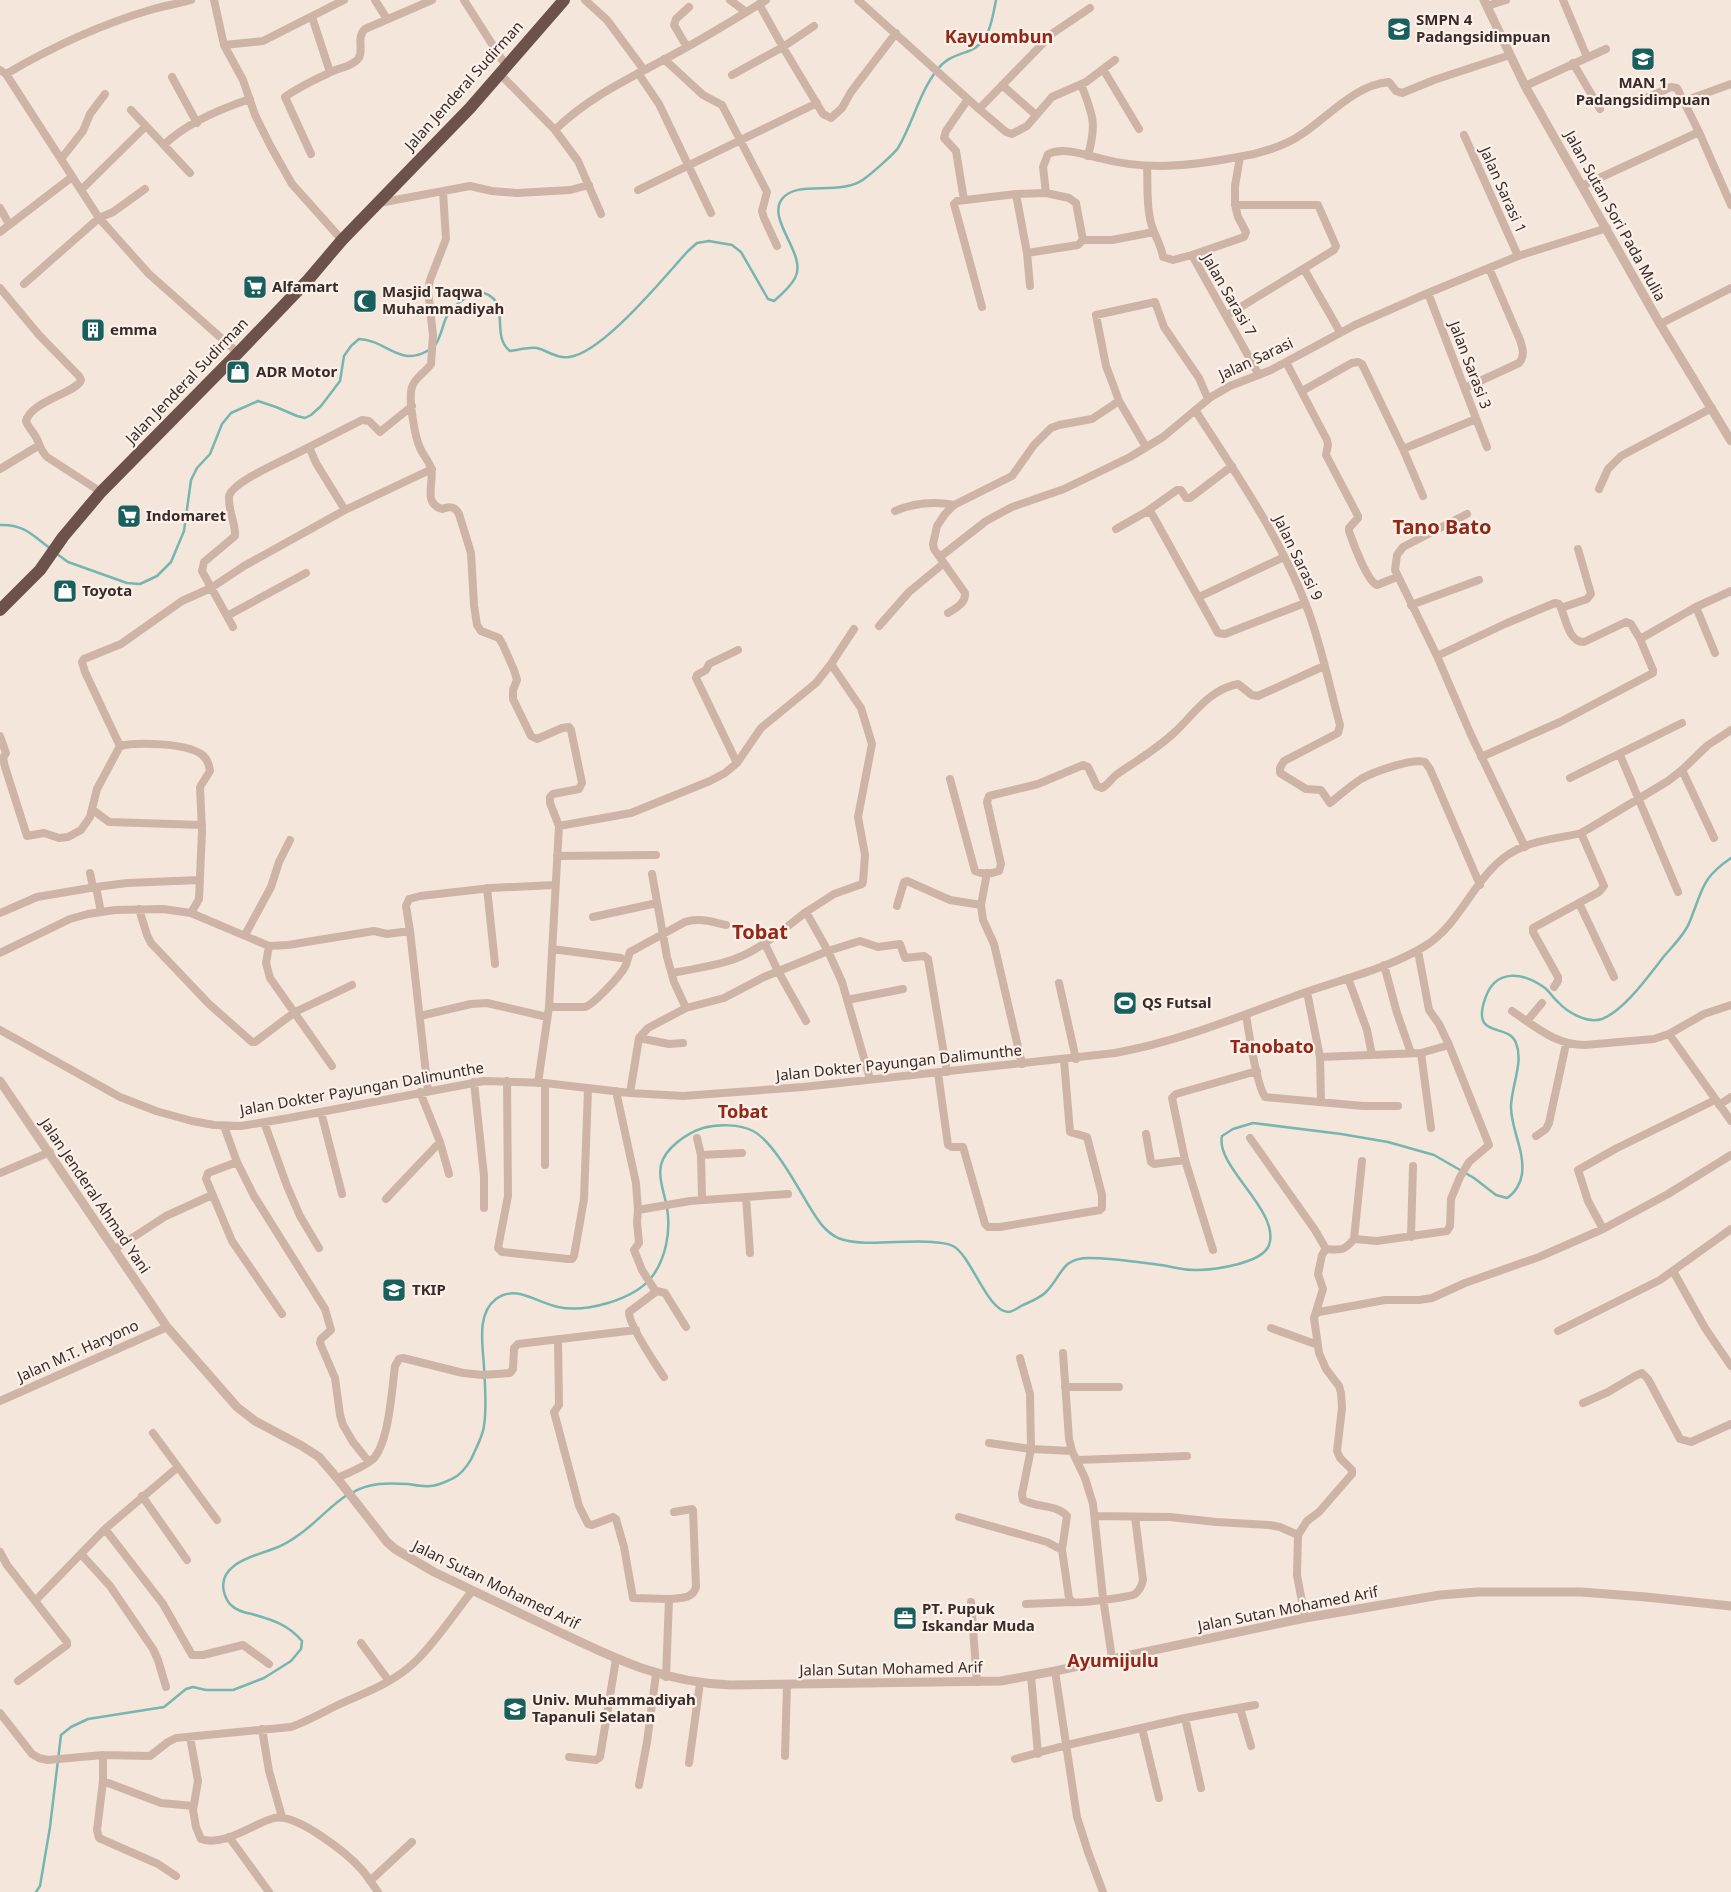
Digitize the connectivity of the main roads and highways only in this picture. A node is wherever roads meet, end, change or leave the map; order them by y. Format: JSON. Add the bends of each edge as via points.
{"nodes":[{"id":1,"x":561,"y":1,"type":"edge"},
{"id":2,"x":0,"y":610,"type":"edge"}],
"edges":[{"from":1,"to":2,"type":"highway","name":"Jalan Jenderal Sudirman","via":[[470,108],[101,492],[40,570]]}]}
